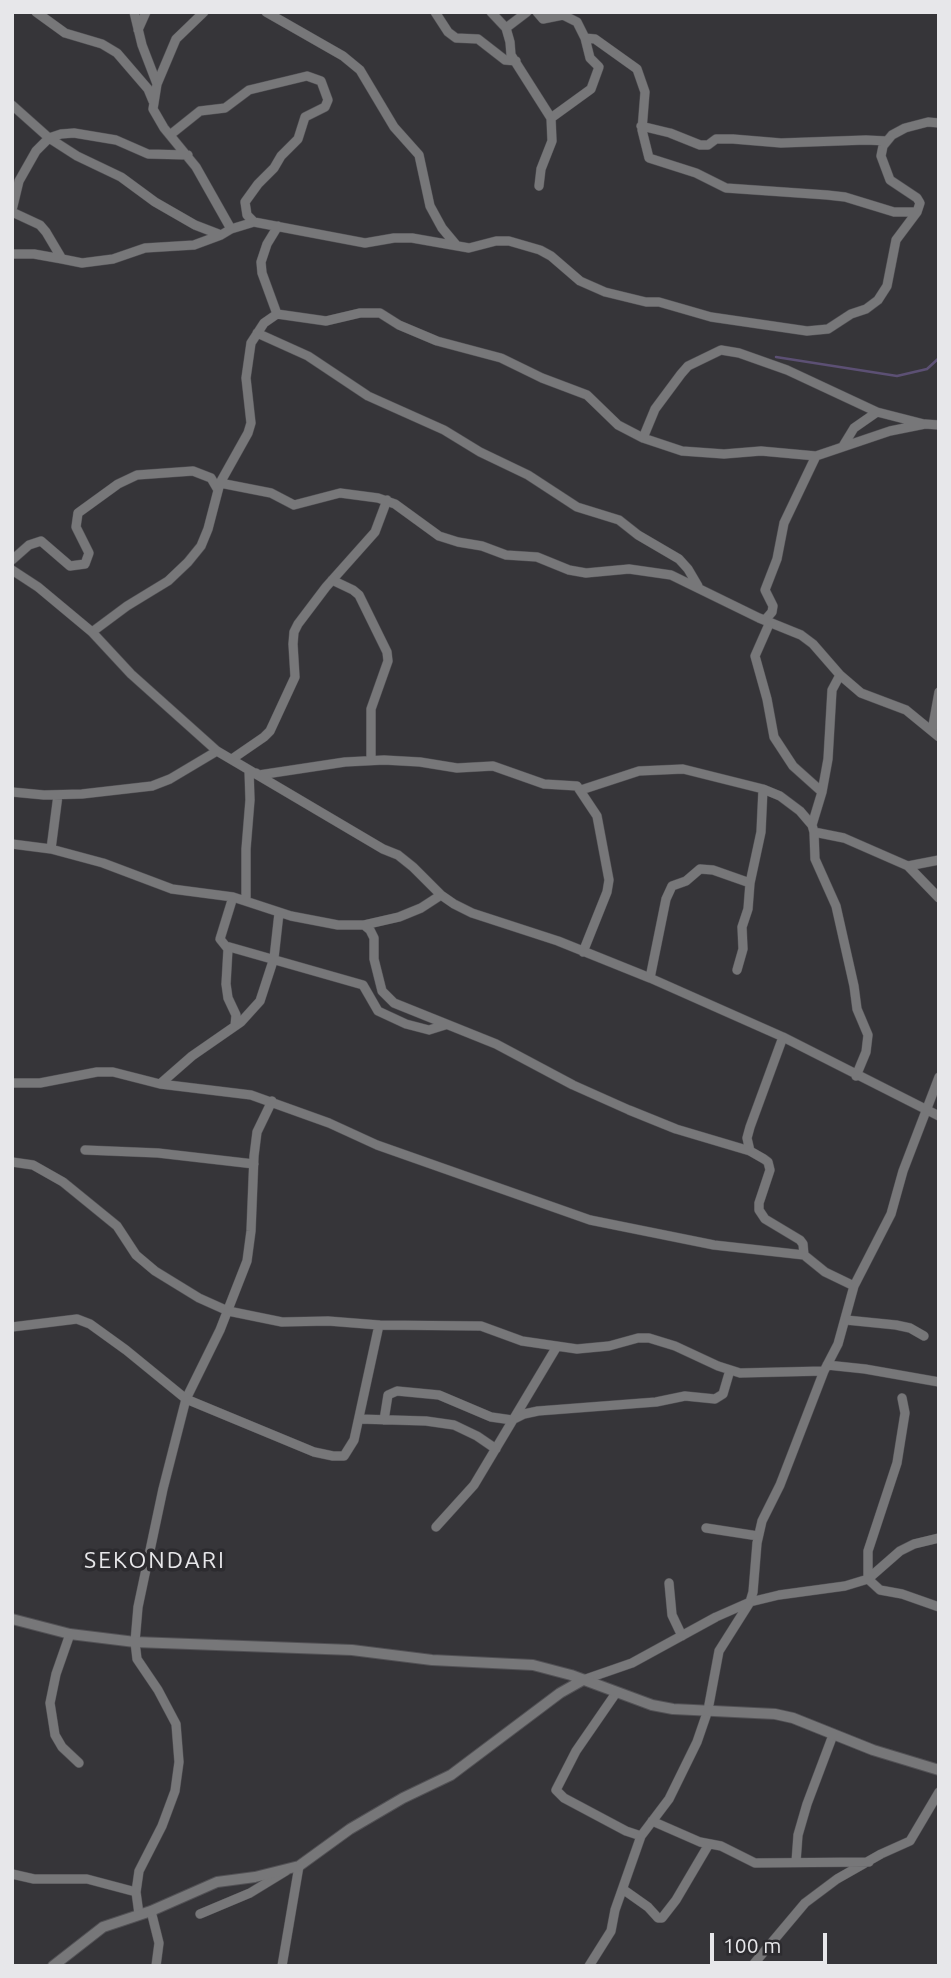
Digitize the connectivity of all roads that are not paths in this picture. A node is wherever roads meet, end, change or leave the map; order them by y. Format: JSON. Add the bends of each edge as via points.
{"nodes":[{"id":1,"x":36,"y":12,"type":"edge"},
{"id":2,"x":134,"y":12,"type":"edge"},
{"id":3,"x":146,"y":12,"type":"edge"},
{"id":4,"x":204,"y":12,"type":"edge"},
{"id":5,"x":266,"y":12,"type":"edge"},
{"id":6,"x":435,"y":12,"type":"edge"},
{"id":7,"x":491,"y":12,"type":"edge"},
{"id":8,"x":527,"y":12,"type":"edge"},
{"id":9,"x":537,"y":12,"type":"edge"},
{"id":10,"x":583,"y":12,"type":"edge"},
{"id":11,"x":577,"y":22,"type":"junction"},
{"id":12,"x":506,"y":28,"type":"junction"},
{"id":13,"x":138,"y":30,"type":"junction"},
{"id":14,"x":585,"y":38,"type":"junction"},
{"id":15,"x":516,"y":61,"type":"junction"},
{"id":16,"x":157,"y":84,"type":"junction"},
{"id":17,"x":153,"y":100,"type":"junction"},
{"id":18,"x":12,"y":105,"type":"edge"},
{"id":19,"x":551,"y":118,"type":"junction"},
{"id":20,"x":939,"y":122,"type":"edge"},
{"id":21,"x":641,"y":126,"type":"junction"},
{"id":22,"x":170,"y":135,"type":"junction"},
{"id":23,"x":49,"y":138,"type":"junction"},
{"id":24,"x":887,"y":141,"type":"junction"},
{"id":25,"x":188,"y":155,"type":"junction"},
{"id":26,"x":538,"y":186,"type":"dead end"},
{"id":27,"x":12,"y":211,"type":"edge"},
{"id":28,"x":918,"y":212,"type":"junction"},
{"id":29,"x":254,"y":222,"type":"junction"},
{"id":30,"x":278,"y":226,"type":"junction"},
{"id":31,"x":231,"y":229,"type":"junction"},
{"id":32,"x":221,"y":235,"type":"junction"},
{"id":33,"x":458,"y":247,"type":"junction"},
{"id":34,"x":12,"y":254,"type":"edge"},
{"id":35,"x":62,"y":259,"type":"junction"},
{"id":36,"x":277,"y":314,"type":"junction"},
{"id":37,"x":257,"y":333,"type":"junction"},
{"id":38,"x":877,"y":412,"type":"junction"},
{"id":39,"x":925,"y":424,"type":"junction"},
{"id":40,"x":939,"y":425,"type":"edge"},
{"id":41,"x":643,"y":438,"type":"junction"},
{"id":42,"x":843,"y":446,"type":"junction"},
{"id":43,"x":816,"y":456,"type":"junction"},
{"id":44,"x":219,"y":487,"type":"junction"},
{"id":45,"x":387,"y":500,"type":"junction"},
{"id":46,"x":12,"y":560,"type":"edge"},
{"id":47,"x":12,"y":570,"type":"edge"},
{"id":48,"x":332,"y":580,"type":"junction"},
{"id":49,"x":698,"y":586,"type":"junction"},
{"id":50,"x":768,"y":621,"type":"junction"},
{"id":51,"x":92,"y":632,"type":"junction"},
{"id":52,"x":840,"y":675,"type":"junction"},
{"id":53,"x":939,"y":692,"type":"edge"},
{"id":54,"x":935,"y":734,"type":"edge"},
{"id":55,"x":217,"y":751,"type":"junction"},
{"id":56,"x":232,"y":759,"type":"junction"},
{"id":57,"x":371,"y":761,"type":"junction"},
{"id":58,"x":252,"y":772,"type":"junction"},
{"id":59,"x":763,"y":789,"type":"junction"},
{"id":60,"x":581,"y":790,"type":"junction"},
{"id":61,"x":12,"y":792,"type":"edge"},
{"id":62,"x":822,"y":792,"type":"junction"},
{"id":63,"x":58,"y":795,"type":"junction"},
{"id":64,"x":813,"y":828,"type":"junction"},
{"id":65,"x":12,"y":844,"type":"edge"},
{"id":66,"x":51,"y":849,"type":"junction"},
{"id":67,"x":939,"y":860,"type":"edge"},
{"id":68,"x":908,"y":866,"type":"junction"},
{"id":69,"x":750,"y":883,"type":"junction"},
{"id":70,"x":441,"y":895,"type":"junction"},
{"id":71,"x":233,"y":897,"type":"junction"},
{"id":72,"x":939,"y":898,"type":"edge"},
{"id":73,"x":246,"y":900,"type":"junction"},
{"id":74,"x":279,"y":913,"type":"junction"},
{"id":75,"x":364,"y":925,"type":"junction"},
{"id":76,"x":226,"y":946,"type":"junction"},
{"id":77,"x":583,"y":952,"type":"junction"},
{"id":78,"x":274,"y":958,"type":"junction"},
{"id":79,"x":737,"y":970,"type":"dead end"},
{"id":80,"x":650,"y":978,"type":"junction"},
{"id":81,"x":445,"y":1025,"type":"junction"},
{"id":82,"x":235,"y":1026,"type":"junction"},
{"id":83,"x":783,"y":1037,"type":"junction"},
{"id":84,"x":856,"y":1076,"type":"junction"},
{"id":85,"x":939,"y":1077,"type":"edge"},
{"id":86,"x":12,"y":1083,"type":"edge"},
{"id":87,"x":160,"y":1084,"type":"junction"},
{"id":88,"x":272,"y":1101,"type":"junction"},
{"id":89,"x":925,"y":1110,"type":"junction"},
{"id":90,"x":939,"y":1116,"type":"edge"},
{"id":91,"x":85,"y":1150,"type":"dead end"},
{"id":92,"x":750,"y":1151,"type":"junction"},
{"id":93,"x":12,"y":1162,"type":"edge"},
{"id":94,"x":254,"y":1164,"type":"junction"},
{"id":95,"x":804,"y":1255,"type":"junction"},
{"id":96,"x":854,"y":1286,"type":"junction"},
{"id":97,"x":228,"y":1311,"type":"junction"},
{"id":98,"x":846,"y":1320,"type":"junction"},
{"id":99,"x":379,"y":1325,"type":"junction"},
{"id":100,"x":12,"y":1326,"type":"edge"},
{"id":101,"x":924,"y":1336,"type":"dead end"},
{"id":102,"x":556,"y":1348,"type":"junction"},
{"id":103,"x":826,"y":1368,"type":"junction"},
{"id":104,"x":730,"y":1370,"type":"junction"},
{"id":105,"x":939,"y":1382,"type":"edge"},
{"id":106,"x":902,"y":1398,"type":"dead end"},
{"id":107,"x":186,"y":1399,"type":"junction"},
{"id":108,"x":359,"y":1419,"type":"junction"},
{"id":109,"x":384,"y":1420,"type":"junction"},
{"id":110,"x":512,"y":1420,"type":"junction"},
{"id":111,"x":496,"y":1450,"type":"junction"},
{"id":112,"x":436,"y":1527,"type":"dead end"},
{"id":113,"x":706,"y":1528,"type":"dead end"},
{"id":114,"x":758,"y":1536,"type":"junction"},
{"id":115,"x":939,"y":1538,"type":"edge"},
{"id":116,"x":868,"y":1579,"type":"junction"},
{"id":117,"x":669,"y":1583,"type":"dead end"},
{"id":118,"x":750,"y":1602,"type":"junction"},
{"id":119,"x":939,"y":1607,"type":"edge"},
{"id":120,"x":12,"y":1619,"type":"edge"},
{"id":121,"x":70,"y":1634,"type":"junction"},
{"id":122,"x":682,"y":1636,"type":"junction"},
{"id":123,"x":135,"y":1642,"type":"junction"},
{"id":124,"x":583,"y":1680,"type":"junction"},
{"id":125,"x":616,"y":1693,"type":"junction"},
{"id":126,"x":708,"y":1710,"type":"junction"},
{"id":127,"x":833,"y":1735,"type":"junction"},
{"id":128,"x":79,"y":1763,"type":"dead end"},
{"id":129,"x":939,"y":1770,"type":"edge"},
{"id":130,"x":939,"y":1792,"type":"edge"},
{"id":131,"x":652,"y":1821,"type":"junction"},
{"id":132,"x":640,"y":1836,"type":"junction"},
{"id":133,"x":709,"y":1844,"type":"junction"},
{"id":134,"x":796,"y":1862,"type":"junction"},
{"id":135,"x":870,"y":1862,"type":"junction"},
{"id":136,"x":299,"y":1866,"type":"junction"},
{"id":137,"x":288,"y":1870,"type":"junction"},
{"id":138,"x":12,"y":1874,"type":"edge"},
{"id":139,"x":624,"y":1889,"type":"junction"},
{"id":140,"x":136,"y":1892,"type":"junction"},
{"id":141,"x":151,"y":1911,"type":"junction"},
{"id":142,"x":139,"y":1914,"type":"junction"},
{"id":143,"x":200,"y":1914,"type":"dead end"},
{"id":144,"x":53,"y":1966,"type":"edge"},
{"id":145,"x":156,"y":1966,"type":"edge"},
{"id":146,"x":282,"y":1966,"type":"edge"},
{"id":147,"x":589,"y":1966,"type":"edge"},
{"id":148,"x":752,"y":1966,"type":"edge"}],
"edges":[{"from":1,"to":17,"type":"street","via":[[65,33],[117,53]]},
{"from":2,"to":13,"type":"street"},
{"from":3,"to":13,"type":"street"},
{"from":4,"to":16,"type":"street","via":[[176,38]]},
{"from":5,"to":33,"type":"street","via":[[360,70],[394,127],[419,155],[430,206]]},
{"from":6,"to":15,"type":"street","via":[[456,38],[478,39],[505,60]]},
{"from":7,"to":12,"type":"street"},
{"from":8,"to":12,"type":"street"},
{"from":9,"to":11,"type":"street","via":[[543,19],[563,15]]},
{"from":10,"to":11,"type":"street"},
{"from":11,"to":14,"type":"street"},
{"from":12,"to":15,"type":"street"},
{"from":13,"to":16,"type":"street"},
{"from":14,"to":19,"type":"street","via":[[590,58],[598,67],[591,89]]},
{"from":14,"to":21,"type":"street","via":[[595,38],[637,69],[645,101]]},
{"from":15,"to":19,"type":"street"},
{"from":16,"to":17,"type":"street"},
{"from":17,"to":22,"type":"street","via":[[158,119]]},
{"from":18,"to":23,"type":"street"},
{"from":19,"to":26,"type":"street","via":[[552,141]]},
{"from":20,"to":24,"type":"street","via":[[905,128]]},
{"from":21,"to":24,"type":"street","via":[[700,145],[716,139]]},
{"from":21,"to":28,"type":"street","via":[[649,158],[726,188],[845,197],[894,212]]},
{"from":22,"to":25,"type":"street"},
{"from":22,"to":29,"type":"street","via":[[200,111],[225,108],[249,90],[307,76],[321,81],[328,100],[325,107],[305,117],[295,144],[245,202],[247,215]]},
{"from":23,"to":25,"type":"street","via":[[86,135],[116,140],[148,154]]},
{"from":23,"to":27,"type":"street","via":[[19,181]]},
{"from":23,"to":32,"type":"street","via":[[121,177],[181,217]]},
{"from":24,"to":28,"type":"street","via":[[880,156],[883,167],[890,180],[917,198]]},
{"from":25,"to":31,"type":"street"},
{"from":27,"to":35,"type":"street","via":[[40,225]]},
{"from":28,"to":33,"type":"street","via":[[897,240],[887,286],[878,300],[828,329],[807,331],[711,317],[605,292],[580,281],[551,256],[523,244],[496,241]]},
{"from":29,"to":30,"type":"street"},
{"from":29,"to":31,"type":"street"},
{"from":30,"to":33,"type":"street","via":[[355,242],[412,238]]},
{"from":30,"to":36,"type":"street","via":[[261,262]]},
{"from":31,"to":32,"type":"street"},
{"from":32,"to":35,"type":"street","via":[[194,245],[145,248],[96,263]]},
{"from":34,"to":35,"type":"street"},
{"from":36,"to":37,"type":"street"},
{"from":36,"to":41,"type":"street","via":[[326,321],[380,313],[436,341],[501,358],[587,395],[608,418]]},
{"from":37,"to":44,"type":"street","via":[[246,365],[251,423]]},
{"from":37,"to":49,"type":"street","via":[[308,356],[368,396],[528,475],[577,507],[619,520],[679,559]]},
{"from":38,"to":39,"type":"street"},
{"from":38,"to":41,"type":"street","via":[[787,370],[721,350],[688,366],[655,410]]},
{"from":38,"to":42,"type":"street","via":[[854,428]]},
{"from":39,"to":40,"type":"street"},
{"from":39,"to":42,"type":"street"},
{"from":41,"to":43,"type":"street","via":[[682,451]]},
{"from":42,"to":43,"type":"street"},
{"from":43,"to":50,"type":"street","via":[[784,523],[765,590],[773,606]]},
{"from":44,"to":45,"type":"street","via":[[271,493],[294,505],[346,493]]},
{"from":44,"to":46,"type":"street","via":[[193,471],[137,475],[78,513],[76,527],[89,553],[85,564],[70,566],[41,541]]},
{"from":44,"to":51,"type":"street","via":[[205,538],[188,562]]},
{"from":45,"to":48,"type":"street","via":[[375,531]]},
{"from":45,"to":49,"type":"street","via":[[452,541],[482,545],[506,555],[537,556],[579,572],[641,570]]},
{"from":47,"to":51,"type":"street"},
{"from":48,"to":56,"type":"street","via":[[294,632],[295,677],[270,731]]},
{"from":48,"to":57,"type":"street","via":[[359,595],[387,652],[371,709]]},
{"from":49,"to":50,"type":"street"},
{"from":50,"to":52,"type":"street","via":[[802,635]]},
{"from":50,"to":62,"type":"street","via":[[755,656],[774,737],[793,766]]},
{"from":51,"to":55,"type":"street","via":[[131,674]]},
{"from":52,"to":54,"type":"street","via":[[862,693],[906,710]]},
{"from":52,"to":62,"type":"street","via":[[832,690]]},
{"from":53,"to":54,"type":"street"},
{"from":55,"to":56,"type":"street"},
{"from":55,"to":63,"type":"street","via":[[152,786]]},
{"from":56,"to":58,"type":"street"},
{"from":57,"to":58,"type":"street"},
{"from":57,"to":60,"type":"street","via":[[493,766],[538,783],[571,784]]},
{"from":58,"to":70,"type":"street","via":[[398,855]]},
{"from":58,"to":73,"type":"street"},
{"from":59,"to":60,"type":"street","via":[[664,768],[639,771]]},
{"from":59,"to":64,"type":"street","via":[[791,804]]},
{"from":59,"to":69,"type":"street","via":[[761,832]]},
{"from":60,"to":77,"type":"street","via":[[599,821],[609,880]]},
{"from":61,"to":63,"type":"street"},
{"from":62,"to":64,"type":"street"},
{"from":63,"to":66,"type":"street"},
{"from":64,"to":68,"type":"street"},
{"from":64,"to":84,"type":"street","via":[[815,859],[836,906],[857,1009],[869,1035]]},
{"from":65,"to":66,"type":"street"},
{"from":66,"to":71,"type":"street","via":[[172,889]]},
{"from":67,"to":68,"type":"street"},
{"from":68,"to":72,"type":"street"},
{"from":69,"to":79,"type":"street"},
{"from":69,"to":80,"type":"street","via":[[700,869],[672,886]]},
{"from":70,"to":75,"type":"street","via":[[399,918]]},
{"from":70,"to":77,"type":"street","via":[[472,913]]},
{"from":71,"to":73,"type":"street"},
{"from":71,"to":76,"type":"street","via":[[220,939]]},
{"from":73,"to":74,"type":"street"},
{"from":74,"to":75,"type":"street","via":[[338,925]]},
{"from":74,"to":78,"type":"street"},
{"from":75,"to":81,"type":"street","via":[[374,937],[376,972],[385,996]]},
{"from":76,"to":78,"type":"street"},
{"from":76,"to":82,"type":"street","via":[[228,998],[236,1014]]},
{"from":77,"to":80,"type":"street"},
{"from":78,"to":81,"type":"street","via":[[363,985],[378,1011],[406,1024],[429,1031]]},
{"from":78,"to":82,"type":"street","via":[[260,1001]]},
{"from":80,"to":83,"type":"street"},
{"from":81,"to":92,"type":"street","via":[[496,1044],[629,1110]]},
{"from":82,"to":87,"type":"street"},
{"from":83,"to":84,"type":"street"},
{"from":83,"to":92,"type":"street","via":[[750,1127]]},
{"from":84,"to":89,"type":"street"},
{"from":85,"to":89,"type":"street"},
{"from":86,"to":87,"type":"street","via":[[113,1072]]},
{"from":87,"to":88,"type":"street"},
{"from":88,"to":94,"type":"street","via":[[257,1132]]},
{"from":88,"to":95,"type":"street","via":[[377,1145],[600,1222],[714,1245]]},
{"from":89,"to":90,"type":"street"},
{"from":89,"to":96,"type":"street","via":[[891,1214]]},
{"from":91,"to":94,"type":"street"},
{"from":92,"to":95,"type":"street","via":[[768,1162],[770,1170],[759,1210],[765,1219],[800,1240]]},
{"from":93,"to":97,"type":"street","via":[[33,1166],[63,1182],[117,1226],[136,1255],[155,1271]]},
{"from":94,"to":97,"type":"street","via":[[247,1261]]},
{"from":95,"to":96,"type":"street","via":[[824,1272]]},
{"from":96,"to":98,"type":"street"},
{"from":97,"to":99,"type":"street","via":[[282,1322]]},
{"from":97,"to":107,"type":"street"},
{"from":98,"to":101,"type":"street","via":[[896,1325]]},
{"from":98,"to":103,"type":"street"},
{"from":99,"to":102,"type":"street","via":[[481,1326]]},
{"from":99,"to":108,"type":"street"},
{"from":100,"to":107,"type":"street","via":[[77,1319],[90,1324]]},
{"from":102,"to":104,"type":"street","via":[[593,1349],[649,1338]]},
{"from":102,"to":110,"type":"street"},
{"from":103,"to":104,"type":"street","via":[[757,1373]]},
{"from":103,"to":105,"type":"street","via":[[865,1369]]},
{"from":103,"to":114,"type":"street"},
{"from":104,"to":110,"type":"street","via":[[723,1394],[715,1399],[685,1396],[538,1411]]},
{"from":106,"to":116,"type":"street","via":[[905,1413],[895,1474],[868,1551]]},
{"from":107,"to":108,"type":"street","via":[[333,1457],[348,1452]]},
{"from":107,"to":123,"type":"street","via":[[141,1592]]},
{"from":108,"to":109,"type":"street"},
{"from":109,"to":110,"type":"street","via":[[388,1395],[397,1391],[439,1395],[491,1417]]},
{"from":109,"to":111,"type":"street","via":[[454,1425]]},
{"from":110,"to":111,"type":"street"},
{"from":111,"to":112,"type":"street","via":[[474,1485]]},
{"from":113,"to":114,"type":"street"},
{"from":114,"to":118,"type":"street"},
{"from":115,"to":116,"type":"street","via":[[900,1551]]},
{"from":116,"to":118,"type":"street"},
{"from":116,"to":119,"type":"street","via":[[880,1590]]},
{"from":117,"to":122,"type":"street","via":[[672,1615]]},
{"from":118,"to":122,"type":"street"},
{"from":118,"to":126,"type":"street","via":[[719,1651]]},
{"from":120,"to":121,"type":"street"},
{"from":121,"to":123,"type":"street"},
{"from":121,"to":128,"type":"street","via":[[50,1703],[55,1735]]},
{"from":122,"to":124,"type":"street","via":[[632,1663]]},
{"from":123,"to":124,"type":"street","via":[[516,1662]]},
{"from":123,"to":140,"type":"street","via":[[137,1659],[176,1724],[179,1753],[175,1791],[139,1871]]},
{"from":124,"to":125,"type":"street"},
{"from":124,"to":136,"type":"street","via":[[451,1775],[357,1825]]},
{"from":125,"to":126,"type":"street","via":[[673,1709]]},
{"from":125,"to":132,"type":"street","via":[[576,1751],[556,1790]]},
{"from":126,"to":127,"type":"street","via":[[784,1715]]},
{"from":126,"to":131,"type":"street","via":[[677,1785]]},
{"from":127,"to":129,"type":"street"},
{"from":127,"to":134,"type":"street","via":[[807,1804]]},
{"from":130,"to":135,"type":"street","via":[[910,1841]]},
{"from":131,"to":132,"type":"street"},
{"from":131,"to":133,"type":"street"},
{"from":132,"to":139,"type":"street"},
{"from":133,"to":134,"type":"street","via":[[764,1865]]},
{"from":133,"to":139,"type":"street","via":[[662,1917]]},
{"from":134,"to":135,"type":"street"},
{"from":135,"to":148,"type":"street","via":[[799,1908]]},
{"from":136,"to":137,"type":"street"},
{"from":136,"to":146,"type":"street"},
{"from":137,"to":141,"type":"street","via":[[217,1882]]},
{"from":137,"to":143,"type":"street","via":[[250,1893]]},
{"from":138,"to":140,"type":"street","via":[[34,1879],[87,1879]]},
{"from":139,"to":147,"type":"street","via":[[607,1940]]},
{"from":140,"to":142,"type":"street"},
{"from":141,"to":142,"type":"street"},
{"from":141,"to":145,"type":"street","via":[[159,1943]]},
{"from":142,"to":144,"type":"street","via":[[95,1931]]}]}
